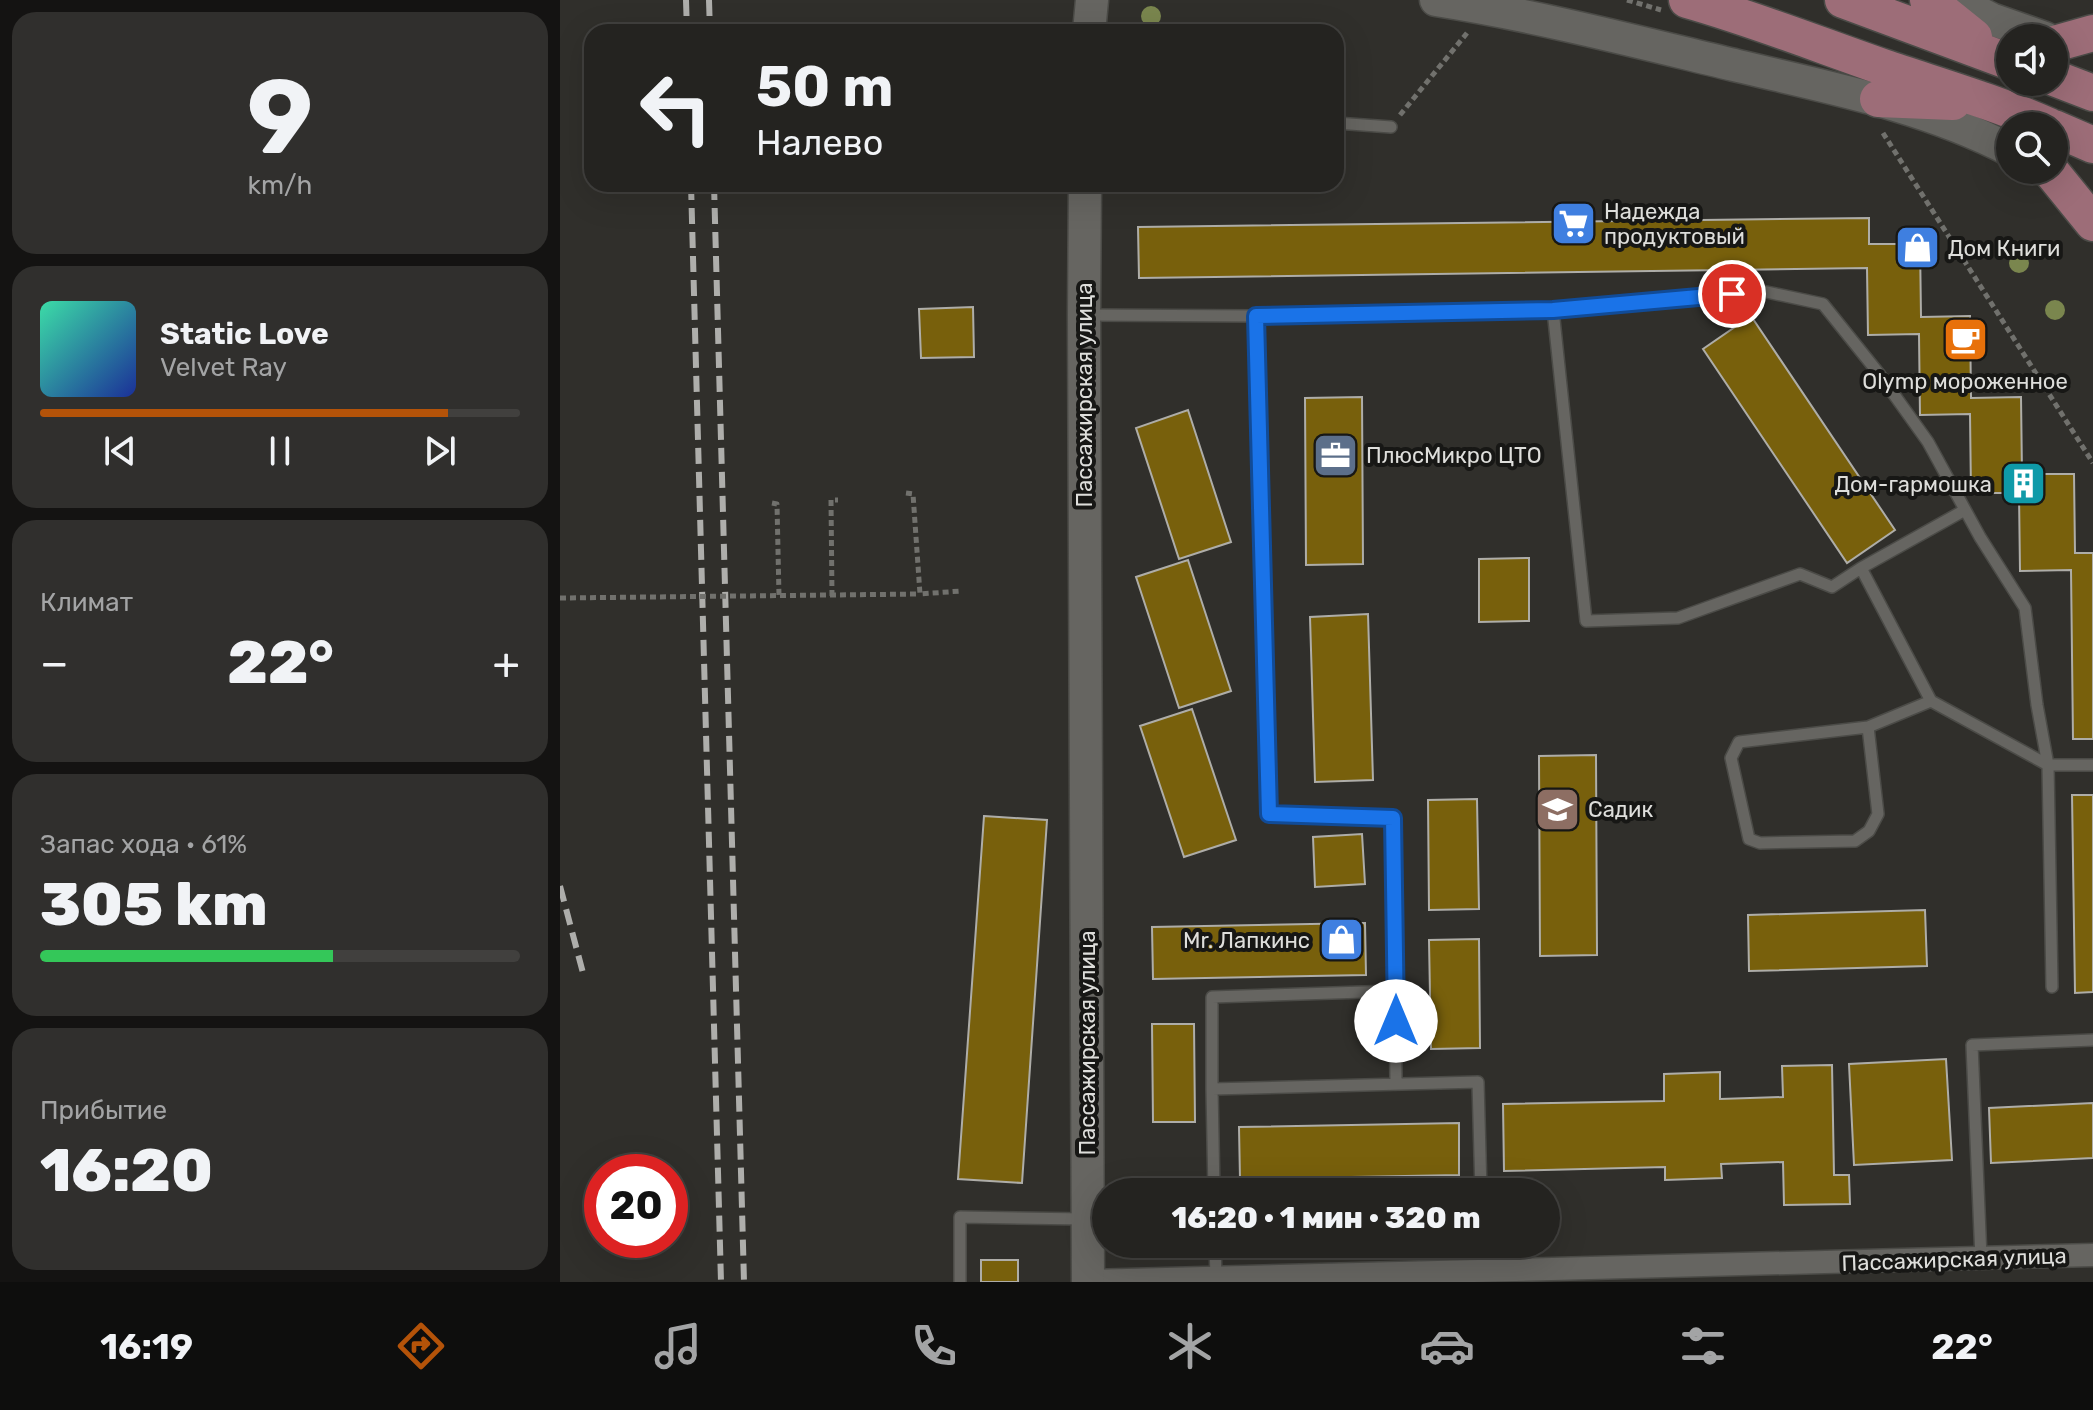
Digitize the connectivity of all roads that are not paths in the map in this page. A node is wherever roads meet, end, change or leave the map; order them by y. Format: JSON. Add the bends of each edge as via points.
{"nodes":[{"id":1,"x":1436,"y":0,"type":"edge"},
{"id":2,"x":1687,"y":0,"type":"edge"},
{"id":3,"x":1928,"y":0,"type":"edge"},
{"id":4,"x":1955,"y":0,"type":"edge"},
{"id":5,"x":1859,"y":5,"type":"edge"},
{"id":6,"x":2008,"y":24,"type":"edge"},
{"id":7,"x":1996,"y":50,"type":"edge"},
{"id":8,"x":1996,"y":54,"type":"edge"},
{"id":9,"x":2068,"y":83,"type":"edge"},
{"id":10,"x":2093,"y":93,"type":"edge"},
{"id":11,"x":1880,"y":97,"type":"junction"},
{"id":12,"x":1996,"y":113,"type":"edge"},
{"id":13,"x":1344,"y":124,"type":"edge"},
{"id":14,"x":1391,"y":127,"type":"road end"},
{"id":15,"x":2068,"y":134,"type":"edge"},
{"id":16,"x":1996,"y":143,"type":"edge"},
{"id":17,"x":2093,"y":145,"type":"edge"},
{"id":18,"x":2061,"y":184,"type":"edge"},
{"id":19,"x":1085,"y":192,"type":"edge"},
{"id":20,"x":2093,"y":223,"type":"edge"},
{"id":21,"x":1553,"y":310,"type":"junction"},
{"id":22,"x":1084,"y":315,"type":"junction"},
{"id":23,"x":1256,"y":316,"type":"junction"},
{"id":24,"x":1965,"y":510,"type":"junction"},
{"id":25,"x":1861,"y":568,"type":"junction"},
{"id":26,"x":1931,"y":701,"type":"junction"},
{"id":27,"x":1868,"y":727,"type":"junction"},
{"id":28,"x":2048,"y":765,"type":"junction"},
{"id":29,"x":2093,"y":765,"type":"edge"},
{"id":30,"x":2052,"y":987,"type":"dead end"},
{"id":31,"x":1395,"y":991,"type":"junction"},
{"id":32,"x":2093,"y":1040,"type":"edge"},
{"id":33,"x":1396,"y":1082,"type":"junction"},
{"id":34,"x":1212,"y":1089,"type":"junction"},
{"id":35,"x":1214,"y":1178,"type":"edge"},
{"id":36,"x":1481,"y":1178,"type":"edge"},
{"id":37,"x":1088,"y":1219,"type":"junction"},
{"id":38,"x":2093,"y":1255,"type":"edge"},
{"id":39,"x":1215,"y":1258,"type":"edge"},
{"id":40,"x":1484,"y":1258,"type":"edge"},
{"id":41,"x":1981,"y":1258,"type":"junction"},
{"id":42,"x":1484,"y":1271,"type":"junction"},
{"id":43,"x":1673,"y":1274,"type":"edge"},
{"id":44,"x":1216,"y":1277,"type":"junction"},
{"id":45,"x":960,"y":1282,"type":"edge"},
{"id":46,"x":1088,"y":1282,"type":"edge"}],
"edges":[{"from":1,"to":11,"type":"street","via":[[1518,13]]},
{"from":2,"to":11,"type":"main road","via":[[1749,17]]},
{"from":3,"to":7,"type":"main road"},
{"from":4,"to":6,"type":"street"},
{"from":5,"to":8,"type":"main road"},
{"from":9,"to":10,"type":"main road"},
{"from":11,"to":12,"type":"main road"},
{"from":11,"to":16,"type":"street"},
{"from":13,"to":14,"type":"lane"},
{"from":15,"to":17,"type":"main road"},
{"from":18,"to":20,"type":"main road"},
{"from":19,"to":22,"type":"street","name":"Пассажирская улица"},
{"from":21,"to":23,"type":"lane"},
{"from":21,"to":24,"type":"lane","via":[[1762,291],[1823,304],[1928,442]]},
{"from":21,"to":25,"type":"lane","via":[[1586,621],[1678,618],[1800,574],[1832,587]]},
{"from":22,"to":23,"type":"lane"},
{"from":22,"to":37,"type":"street","name":"Пассажирская улица"},
{"from":23,"to":31,"type":"lane","via":[[1269,814],[1393,818]]},
{"from":24,"to":25,"type":"lane"},
{"from":24,"to":28,"type":"lane","via":[[2025,608]]},
{"from":25,"to":26,"type":"lane"},
{"from":26,"to":27,"type":"lane"},
{"from":26,"to":28,"type":"lane"},
{"from":27,"to":27,"type":"lane","via":[[1878,814],[1869,831],[1855,841],[1749,839],[1731,758],[1739,742]]},
{"from":28,"to":29,"type":"lane"},
{"from":28,"to":30,"type":"lane"},
{"from":31,"to":33,"type":"lane"},
{"from":31,"to":34,"type":"lane","via":[[1212,997]]},
{"from":32,"to":41,"type":"lane","via":[[1972,1045]]},
{"from":33,"to":34,"type":"lane"},
{"from":33,"to":36,"type":"lane","via":[[1478,1082]]},
{"from":34,"to":35,"type":"lane"},
{"from":37,"to":45,"type":"lane","via":[[960,1217]]},
{"from":37,"to":46,"type":"street","name":"Пассажирская улица"},
{"from":38,"to":41,"type":"street","name":"Пассажирская улица"},
{"from":39,"to":44,"type":"lane"},
{"from":40,"to":42,"type":"lane"},
{"from":41,"to":43,"type":"street","name":"Пассажирская улица"},
{"from":42,"to":43,"type":"street","name":"Пассажирская улица"},
{"from":42,"to":44,"type":"street","name":"Пассажирская улица"},
{"from":44,"to":46,"type":"street","name":"Пассажирская улица"}]}
